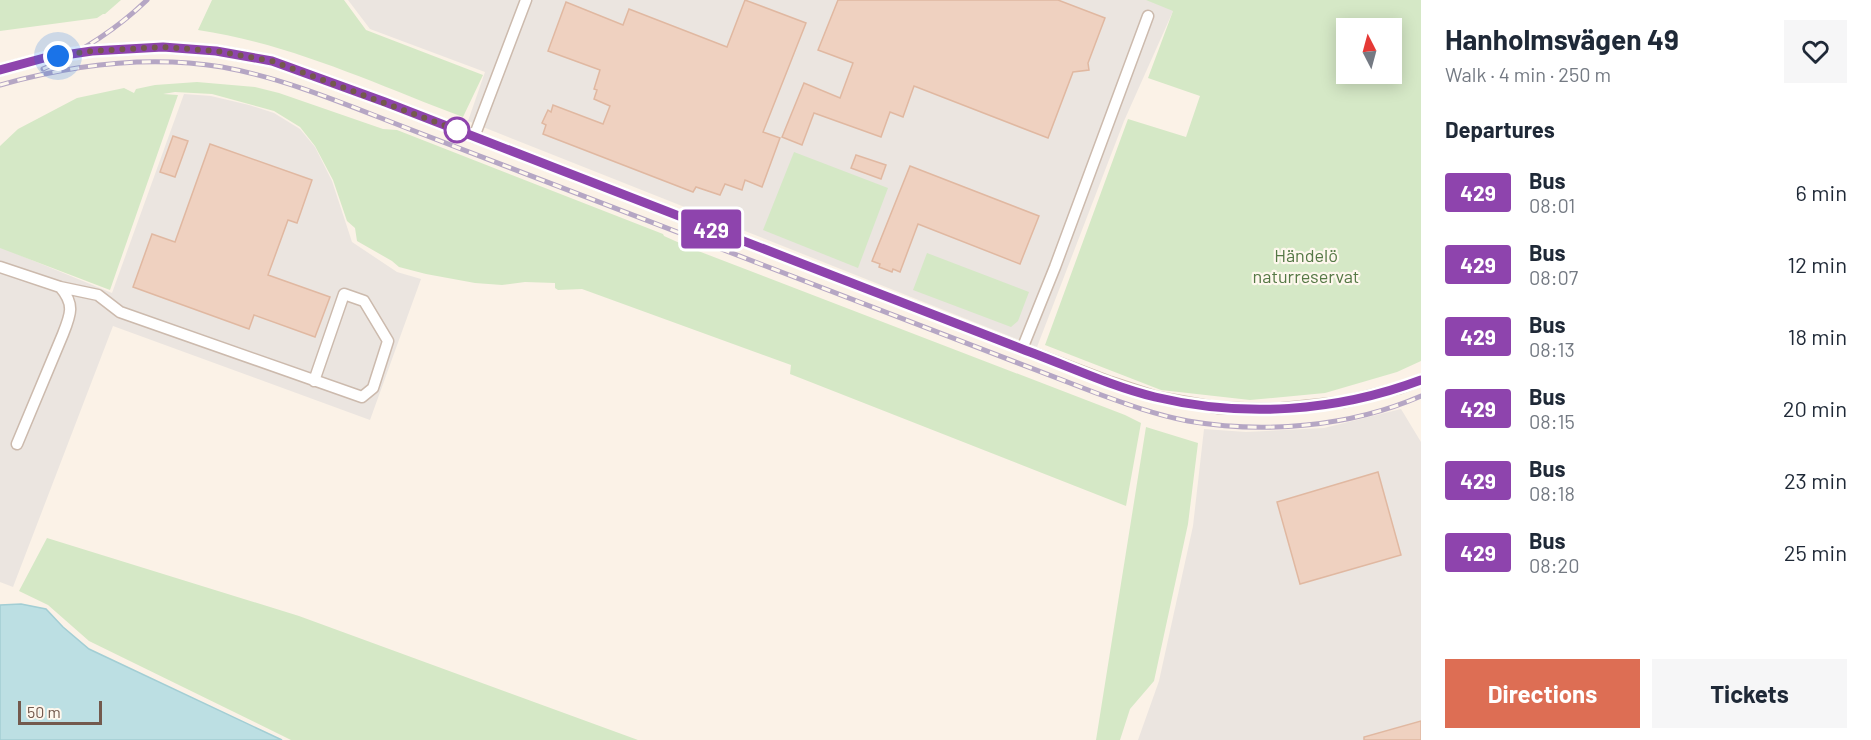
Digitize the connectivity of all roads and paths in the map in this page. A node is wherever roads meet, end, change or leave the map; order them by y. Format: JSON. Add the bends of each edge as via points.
{"nodes":[{"id":1,"x":526,"y":0,"type":"edge"},
{"id":2,"x":1148,"y":16,"type":"dead end"},
{"id":3,"x":0,"y":70,"type":"edge"},
{"id":4,"x":474,"y":137,"type":"junction"},
{"id":5,"x":0,"y":267,"type":"edge"},
{"id":6,"x":60,"y":287,"type":"junction"},
{"id":7,"x":1022,"y":349,"type":"junction"},
{"id":8,"x":1421,"y":380,"type":"edge"},
{"id":9,"x":314,"y":381,"type":"junction"},
{"id":10,"x":17,"y":444,"type":"dead end"}],
"edges":[{"from":1,"to":4,"type":"street"},
{"from":2,"to":7,"type":"street"},
{"from":3,"to":4,"type":"street","via":[[92,51],[163,47],[216,51],[272,61]]},
{"from":4,"to":7,"type":"street"},
{"from":5,"to":6,"type":"street"},
{"from":6,"to":9,"type":"street","via":[[98,295],[120,312]]},
{"from":6,"to":10,"type":"street","via":[[71,304],[70,317]]},
{"from":7,"to":8,"type":"street","via":[[1156,397],[1219,408],[1276,409],[1344,402]]},
{"from":9,"to":9,"type":"street","via":[[362,398],[373,388],[388,341],[364,301],[344,294]]}]}
